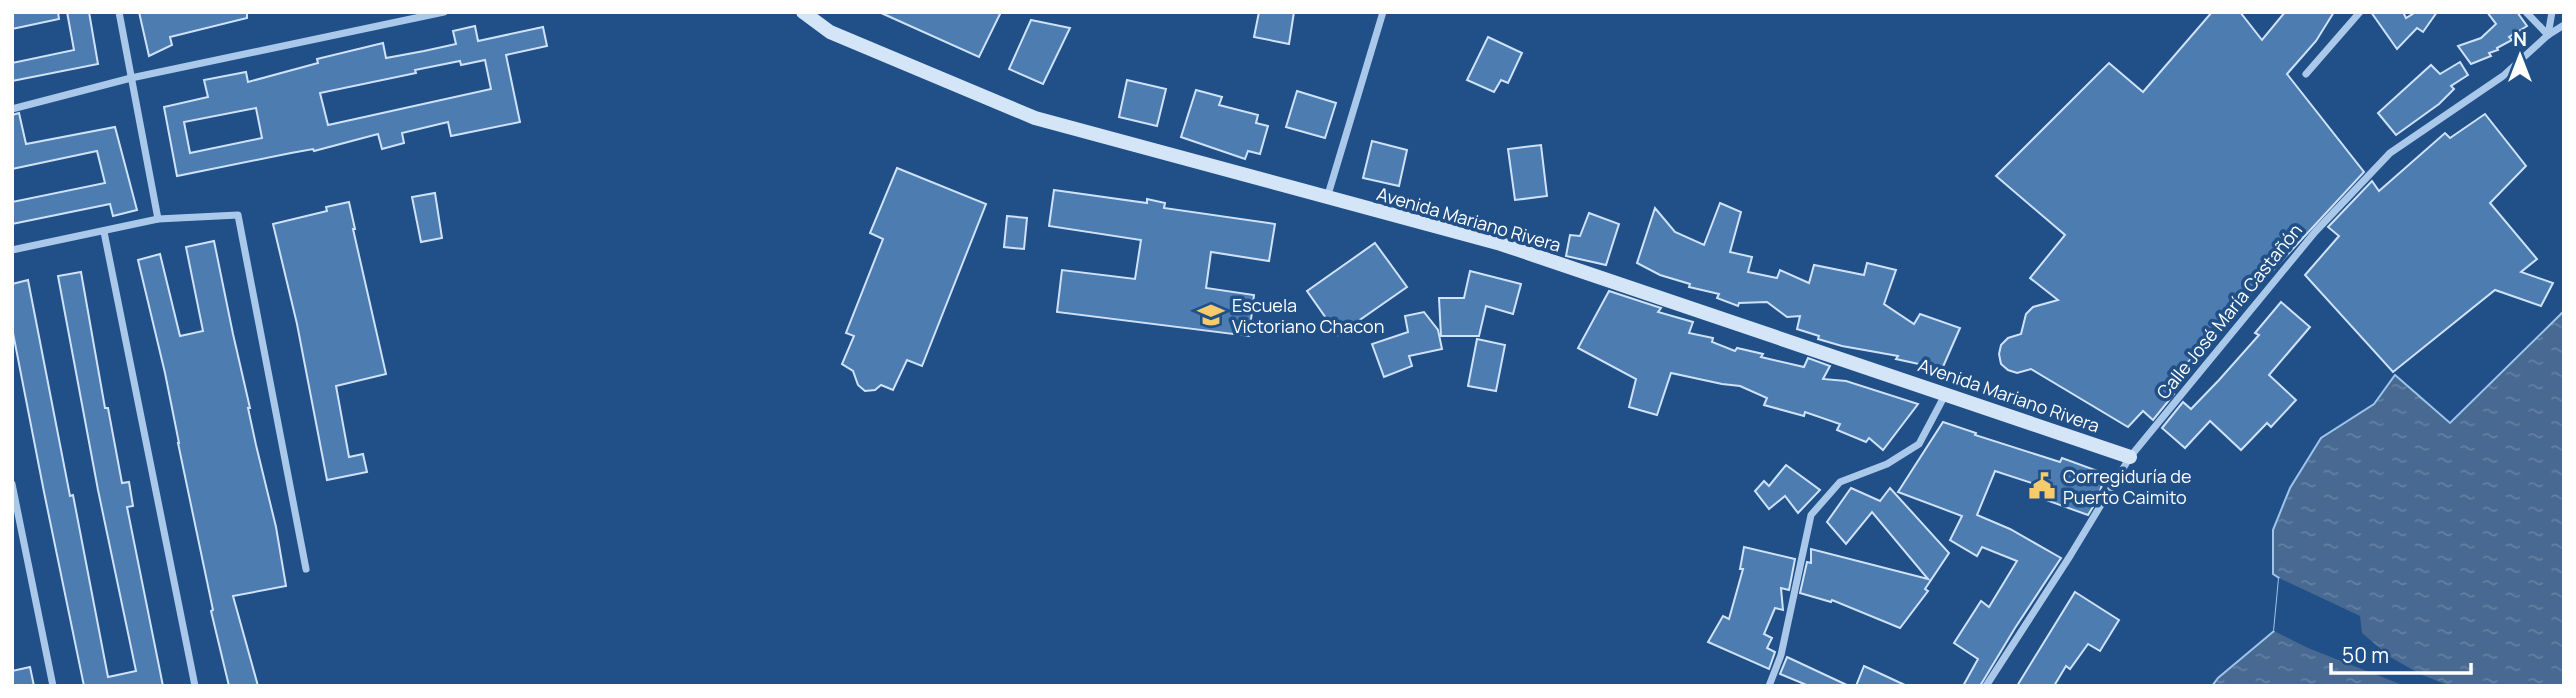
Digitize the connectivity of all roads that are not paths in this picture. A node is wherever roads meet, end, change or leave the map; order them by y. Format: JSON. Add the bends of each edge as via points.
{"nodes":[{"id":1,"x":119,"y":12,"type":"edge"},
{"id":2,"x":444,"y":12,"type":"edge"},
{"id":3,"x":803,"y":12,"type":"edge"},
{"id":4,"x":1383,"y":12,"type":"edge"},
{"id":5,"x":2360,"y":12,"type":"edge"},
{"id":6,"x":2526,"y":12,"type":"edge"},
{"id":7,"x":2552,"y":12,"type":"edge"},
{"id":8,"x":2564,"y":25,"type":"edge"},
{"id":9,"x":2548,"y":35,"type":"junction"},
{"id":10,"x":2306,"y":74,"type":"dead end"},
{"id":11,"x":131,"y":78,"type":"junction"},
{"id":12,"x":12,"y":109,"type":"edge"},
{"id":13,"x":1326,"y":199,"type":"junction"},
{"id":14,"x":158,"y":219,"type":"junction"},
{"id":15,"x":104,"y":232,"type":"junction"},
{"id":16,"x":12,"y":250,"type":"edge"},
{"id":17,"x":1946,"y":393,"type":"junction"},
{"id":18,"x":2130,"y":457,"type":"junction"},
{"id":19,"x":12,"y":484,"type":"edge"},
{"id":20,"x":306,"y":569,"type":"dead end"},
{"id":21,"x":53,"y":686,"type":"edge"},
{"id":22,"x":195,"y":686,"type":"edge"},
{"id":23,"x":1769,"y":686,"type":"edge"},
{"id":24,"x":1986,"y":686,"type":"edge"}],
"edges":[{"from":1,"to":11,"type":"street"},
{"from":2,"to":11,"type":"street"},
{"from":3,"to":13,"type":"main road","name":"Avenida Mariano Rivera","via":[[830,32],[1035,118]]},
{"from":4,"to":13,"type":"street"},
{"from":5,"to":10,"type":"street"},
{"from":6,"to":9,"type":"street"},
{"from":7,"to":9,"type":"street"},
{"from":8,"to":9,"type":"street","name":"Calle José María Castañón"},
{"from":9,"to":18,"type":"street","name":"Calle José María Castañón","via":[[2503,76],[2390,153],[2315,232]]},
{"from":11,"to":12,"type":"street"},
{"from":11,"to":14,"type":"street"},
{"from":13,"to":17,"type":"main road","name":"Avenida Mariano Rivera","via":[[1500,244]]},
{"from":14,"to":15,"type":"street"},
{"from":14,"to":20,"type":"street","via":[[238,215]]},
{"from":15,"to":16,"type":"street"},
{"from":15,"to":22,"type":"street"},
{"from":17,"to":18,"type":"main road","name":"Avenida Mariano Rivera"},
{"from":17,"to":23,"type":"street","via":[[1919,444],[1887,464],[1840,482],[1811,515],[1781,655]]},
{"from":18,"to":24,"type":"street","name":"Calle José María Castañón"},
{"from":19,"to":21,"type":"street"}]}
